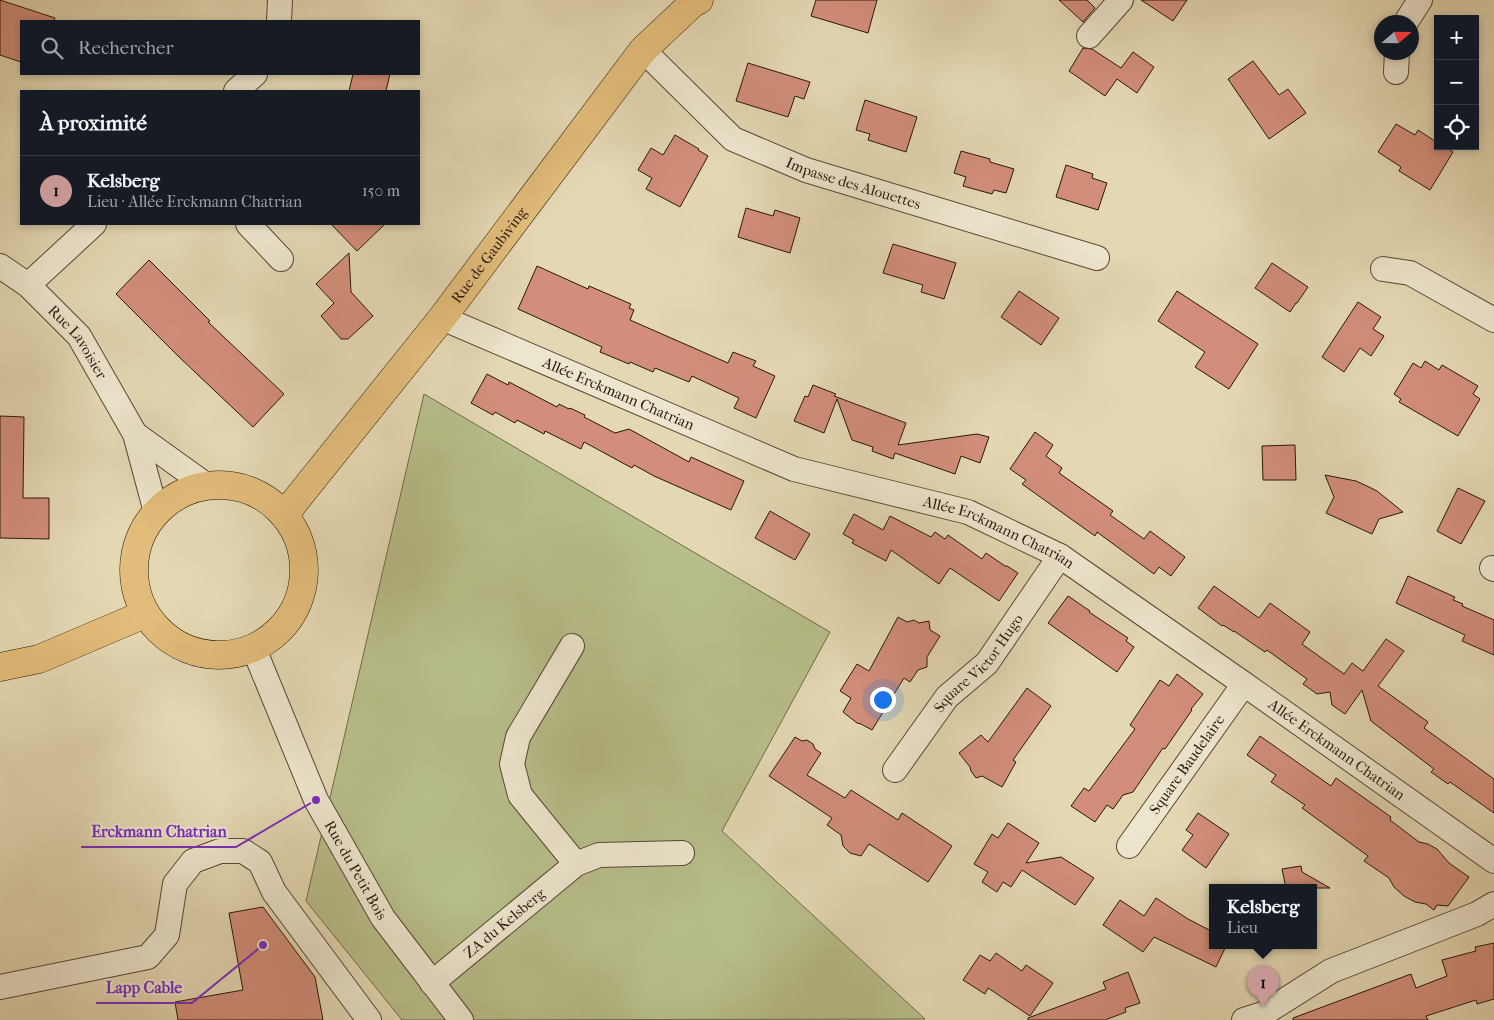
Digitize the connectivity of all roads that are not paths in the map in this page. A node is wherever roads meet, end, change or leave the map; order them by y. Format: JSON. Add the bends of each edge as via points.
{"nodes":[{"id":1,"x":280,"y":0,"type":"edge"},
{"id":2,"x":699,"y":0,"type":"edge"},
{"id":3,"x":1121,"y":0,"type":"edge"},
{"id":4,"x":1420,"y":0,"type":"edge"},
{"id":5,"x":1410,"y":15,"type":"edge"},
{"id":6,"x":279,"y":20,"type":"edge"},
{"id":7,"x":1088,"y":36,"type":"dead end"},
{"id":8,"x":643,"y":50,"type":"junction"},
{"id":9,"x":254,"y":75,"type":"edge"},
{"id":10,"x":237,"y":90,"type":"edge"},
{"id":11,"x":93,"y":225,"type":"edge"},
{"id":12,"x":249,"y":225,"type":"edge"},
{"id":13,"x":1096,"y":258,"type":"dead end"},
{"id":14,"x":281,"y":259,"type":"dead end"},
{"id":15,"x":0,"y":266,"type":"edge"},
{"id":16,"x":1383,"y":269,"type":"dead end"},
{"id":17,"x":28,"y":285,"type":"junction"},
{"id":18,"x":442,"y":318,"type":"junction"},
{"id":19,"x":1494,"y":320,"type":"edge"},
{"id":20,"x":135,"y":434,"type":"junction"},
{"id":21,"x":206,"y":485,"type":"junction"},
{"id":22,"x":156,"y":512,"type":"junction"},
{"id":23,"x":284,"y":516,"type":"junction"},
{"id":24,"x":1060,"y":556,"type":"junction"},
{"id":25,"x":145,"y":614,"type":"junction"},
{"id":26,"x":572,"y":646,"type":"dead end"},
{"id":27,"x":254,"y":649,"type":"junction"},
{"id":28,"x":0,"y":667,"type":"edge"},
{"id":29,"x":1244,"y":684,"type":"junction"},
{"id":30,"x":895,"y":770,"type":"dead end"},
{"id":31,"x":1129,"y":846,"type":"dead end"},
{"id":32,"x":682,"y":853,"type":"dead end"},
{"id":33,"x":1494,"y":861,"type":"edge"},
{"id":34,"x":576,"y":864,"type":"junction"},
{"id":35,"x":1494,"y":904,"type":"edge"},
{"id":36,"x":432,"y":983,"type":"junction"},
{"id":37,"x":0,"y":987,"type":"edge"},
{"id":38,"x":370,"y":1020,"type":"edge"},
{"id":39,"x":461,"y":1020,"type":"edge"},
{"id":40,"x":1244,"y":1020,"type":"edge"}],
"edges":[{"from":1,"to":6,"type":"street"},
{"from":2,"to":8,"type":"main road","name":"Rue de Gaubiving"},
{"from":3,"to":7,"type":"street"},
{"from":4,"to":5,"type":"street"},
{"from":8,"to":13,"type":"street","name":"Impasse des Alouettes","via":[[733,139],[806,170]]},
{"from":8,"to":18,"type":"main road","name":"Rue de Gaubiving"},
{"from":9,"to":10,"type":"street"},
{"from":11,"to":17,"type":"street"},
{"from":12,"to":14,"type":"street"},
{"from":15,"to":17,"type":"street","name":"Rue Lavoisier"},
{"from":16,"to":19,"type":"street","via":[[1410,273]]},
{"from":17,"to":20,"type":"street","name":"Rue Lavoisier","via":[[79,336]]},
{"from":18,"to":23,"type":"main road","name":"Rue de Gaubiving"},
{"from":18,"to":24,"type":"street","name":"Allée Erckmann Chatrian","via":[[794,469],[968,512]]},
{"from":20,"to":21,"type":"street","name":"Rue Lavoisier"},
{"from":20,"to":22,"type":"street","name":"Rue Lavoisier"},
{"from":21,"to":22,"type":"main road","via":[[179,494]]},
{"from":21,"to":23,"type":"main road","via":[[235,486],[262,496]]},
{"from":22,"to":25,"type":"main road","via":[[140,535],[133,561],[135,588]]},
{"from":23,"to":27,"type":"main road","via":[[298,538],[304,564],[302,590],[292,614],[275,634]]},
{"from":24,"to":29,"type":"street","name":"Allée Erckmann Chatrian"},
{"from":24,"to":30,"type":"street","name":"Square Victor Hugo","via":[[987,662],[947,697]]},
{"from":25,"to":27,"type":"main road","via":[[160,633],[181,647],[204,655],[229,655]]},
{"from":25,"to":28,"type":"main road","via":[[39,660]]},
{"from":26,"to":34,"type":"street","via":[[518,737],[512,764],[520,796]]},
{"from":27,"to":36,"type":"street","name":"Rue du Petit Bois","via":[[316,800],[383,918]]},
{"from":29,"to":31,"type":"street","name":"Square Baudelaire"},
{"from":29,"to":33,"type":"street","name":"Allée Erckmann Chatrian"},
{"from":32,"to":34,"type":"street","name":"ZA du Kelsberg","via":[[599,855]]},
{"from":34,"to":36,"type":"street","name":"ZA du Kelsberg"},
{"from":35,"to":40,"type":"street","via":[[1477,914],[1331,971],[1263,1014]]},
{"from":36,"to":39,"type":"street","name":"Rue du Petit Bois"},
{"from":37,"to":38,"type":"street","via":[[148,958],[167,935],[175,884],[192,861],[220,851],[243,851],[260,862],[274,892]]}]}
